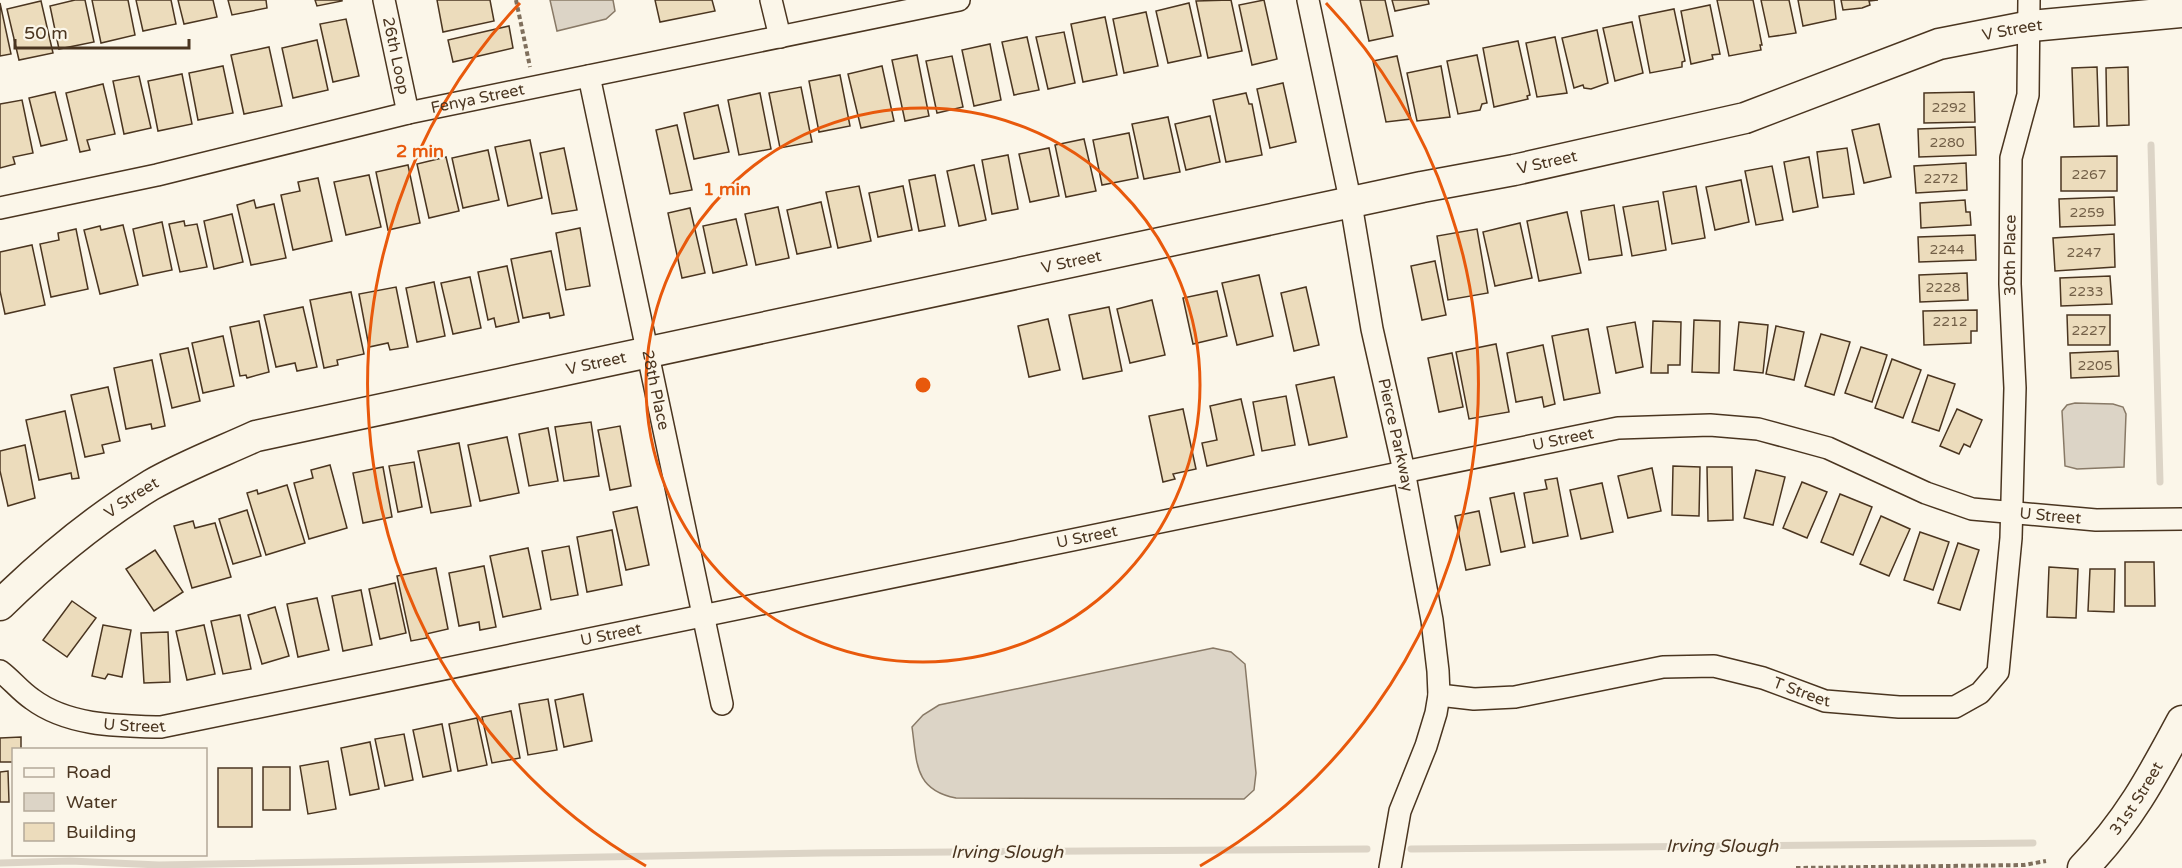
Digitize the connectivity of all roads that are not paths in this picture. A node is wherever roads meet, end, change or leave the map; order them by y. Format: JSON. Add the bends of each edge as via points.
{"nodes":[{"id":1,"x":384,"y":0,"type":"edge"},
{"id":2,"x":771,"y":0,"type":"edge"},
{"id":3,"x":959,"y":0,"type":"edge"},
{"id":4,"x":1308,"y":0,"type":"edge"},
{"id":5,"x":2182,"y":12,"type":"edge"},
{"id":6,"x":2030,"y":13,"type":"edge"},
{"id":7,"x":780,"y":37,"type":"junction"},
{"id":8,"x":589,"y":76,"type":"junction"},
{"id":9,"x":408,"y":113,"type":"junction"},
{"id":10,"x":1351,"y":204,"type":"junction"},
{"id":11,"x":0,"y":208,"type":"edge"},
{"id":12,"x":646,"y":352,"type":"junction"},
{"id":13,"x":1404,"y":471,"type":"junction"},
{"id":14,"x":2012,"y":512,"type":"junction"},
{"id":15,"x":2182,"y":519,"type":"edge"},
{"id":16,"x":0,"y":605,"type":"edge"},
{"id":17,"x":703,"y":616,"type":"junction"},
{"id":18,"x":0,"y":671,"type":"edge"},
{"id":19,"x":1439,"y":695,"type":"junction"},
{"id":20,"x":722,"y":704,"type":"dead end"},
{"id":21,"x":2182,"y":721,"type":"edge"},
{"id":22,"x":1390,"y":868,"type":"edge"},
{"id":23,"x":2084,"y":868,"type":"edge"}],
"edges":[{"from":1,"to":9,"type":"street","name":"26th Loop"},
{"from":2,"to":7,"type":"street"},
{"from":3,"to":7,"type":"street","name":"Fenya Street"},
{"from":4,"to":10,"type":"street","name":"Pierce Parkway"},
{"from":5,"to":6,"type":"street","name":"V Street"},
{"from":6,"to":10,"type":"street","name":"V Street","via":[[1745,118]]},
{"from":6,"to":14,"type":"street","name":"30th Place","via":[[2028,95],[2011,158],[2010,284],[2015,388]]},
{"from":7,"to":8,"type":"street","name":"Fenya Street"},
{"from":8,"to":9,"type":"street","name":"Fenya Street"},
{"from":8,"to":12,"type":"street","name":"28th Place"},
{"from":9,"to":11,"type":"street","name":"Fenya Street","via":[[158,175]]},
{"from":10,"to":12,"type":"street","name":"V Street"},
{"from":10,"to":13,"type":"street","name":"Pierce Parkway","via":[[1372,329]]},
{"from":12,"to":16,"type":"street","name":"V Street","via":[[256,436],[153,484],[46,560]]},
{"from":12,"to":17,"type":"street","name":"28th Place"},
{"from":13,"to":14,"type":"street","name":"U Street","via":[[1618,428],[1736,426],[1828,448],[1926,493],[1972,509]]},
{"from":13,"to":17,"type":"street","name":"U Street"},
{"from":13,"to":19,"type":"street","name":"Pierce Parkway","via":[[1432,620]]},
{"from":14,"to":15,"type":"street","name":"U Street","via":[[2096,520]]},
{"from":14,"to":19,"type":"street","name":"T Street","via":[[1998,672],[1977,697],[1955,707],[1825,701],[1763,678],[1714,666],[1663,668],[1515,697],[1474,699]]},
{"from":17,"to":18,"type":"street","name":"U Street","via":[[161,727],[111,726],[80,719],[32,699]]},
{"from":17,"to":20,"type":"street","name":"28th Place"},
{"from":19,"to":22,"type":"street","name":"Pierce Parkway","via":[[1426,746],[1400,811]]},
{"from":21,"to":23,"type":"street","name":"31st Street","via":[[2133,810]]}]}
